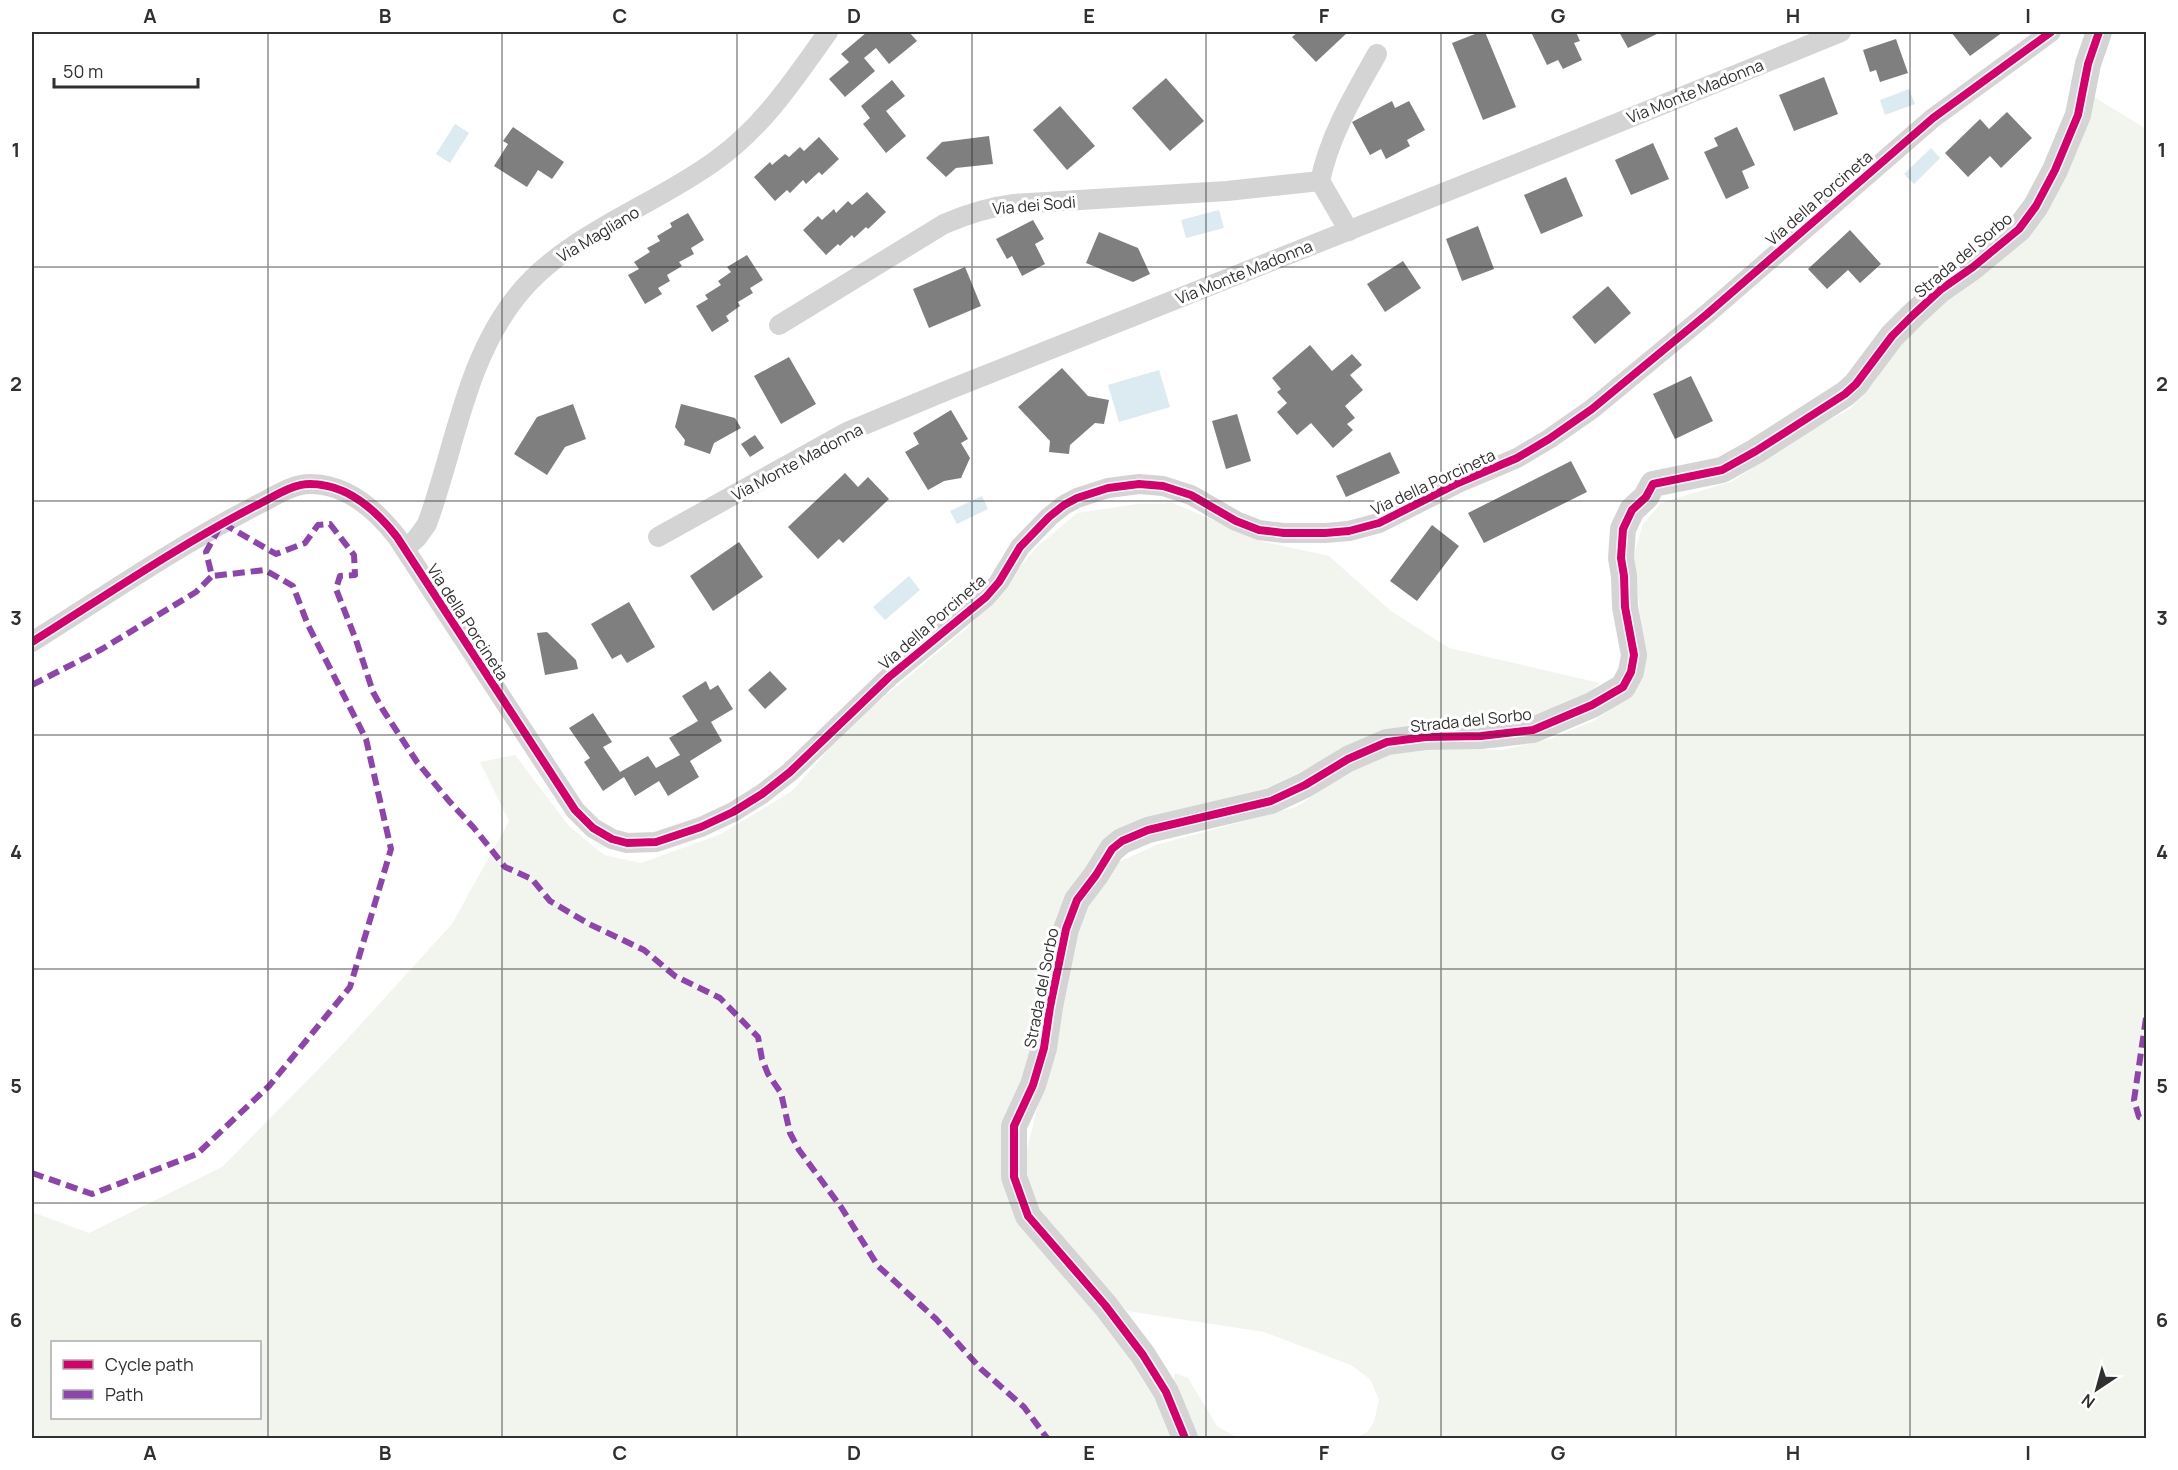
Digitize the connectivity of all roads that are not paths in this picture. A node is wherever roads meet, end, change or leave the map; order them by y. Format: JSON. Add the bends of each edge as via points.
{"nodes":[{"id":1,"x":828,"y":32,"type":"edge"},
{"id":2,"x":1841,"y":32,"type":"edge"},
{"id":3,"x":2051,"y":32,"type":"edge"},
{"id":4,"x":2099,"y":32,"type":"edge"},
{"id":5,"x":1377,"y":54,"type":"dead end"},
{"id":6,"x":1320,"y":181,"type":"junction"},
{"id":7,"x":1349,"y":231,"type":"junction"},
{"id":8,"x":779,"y":325,"type":"dead end"},
{"id":9,"x":658,"y":537,"type":"dead end"},
{"id":10,"x":405,"y":549,"type":"junction"},
{"id":11,"x":32,"y":642,"type":"edge"},
{"id":12,"x":1185,"y":1438,"type":"edge"}],
"edges":[{"from":1,"to":10,"type":"street","name":"Via Magliano","via":[[774,107],[738,144],[664,194],[568,249],[516,297],[481,357],[427,524]]},
{"from":2,"to":7,"type":"street","name":"Via Monte Madonna"},
{"from":3,"to":10,"type":"street","name":"Via della Porcineta","via":[[1932,118],[1592,409],[1527,452],[1379,523],[1325,534],[1259,530],[1191,495],[1151,484],[1116,486],[1077,498],[1034,531],[986,597],[889,677],[776,784],[718,819],[656,842],[637,844],[612,839],[593,828],[575,810]]},
{"from":4,"to":12,"type":"street","name":"Strada del Sorbo","via":[[2078,115],[2065,148],[2036,206],[2019,229],[1912,316],[1856,384],[1838,399],[1722,470],[1653,484],[1632,510],[1623,529],[1621,558],[1634,655],[1623,687],[1533,730],[1387,742],[1271,801],[1148,830],[1112,849],[1077,900],[1064,939],[1044,1048],[1033,1085],[1014,1126],[1014,1177],[1028,1216],[1143,1354],[1166,1392]]},
{"from":5,"to":6,"type":"street","via":[[1334,133]]},
{"from":6,"to":7,"type":"street"},
{"from":6,"to":8,"type":"street","name":"Via dei Sodi","via":[[1227,192],[989,208],[944,224]]},
{"from":7,"to":9,"type":"street","name":"Via Monte Madonna","via":[[847,432]]},
{"from":10,"to":11,"type":"street","name":"Via della Porcineta","via":[[383,519],[353,497],[330,487],[304,485],[222,523]]}]}
